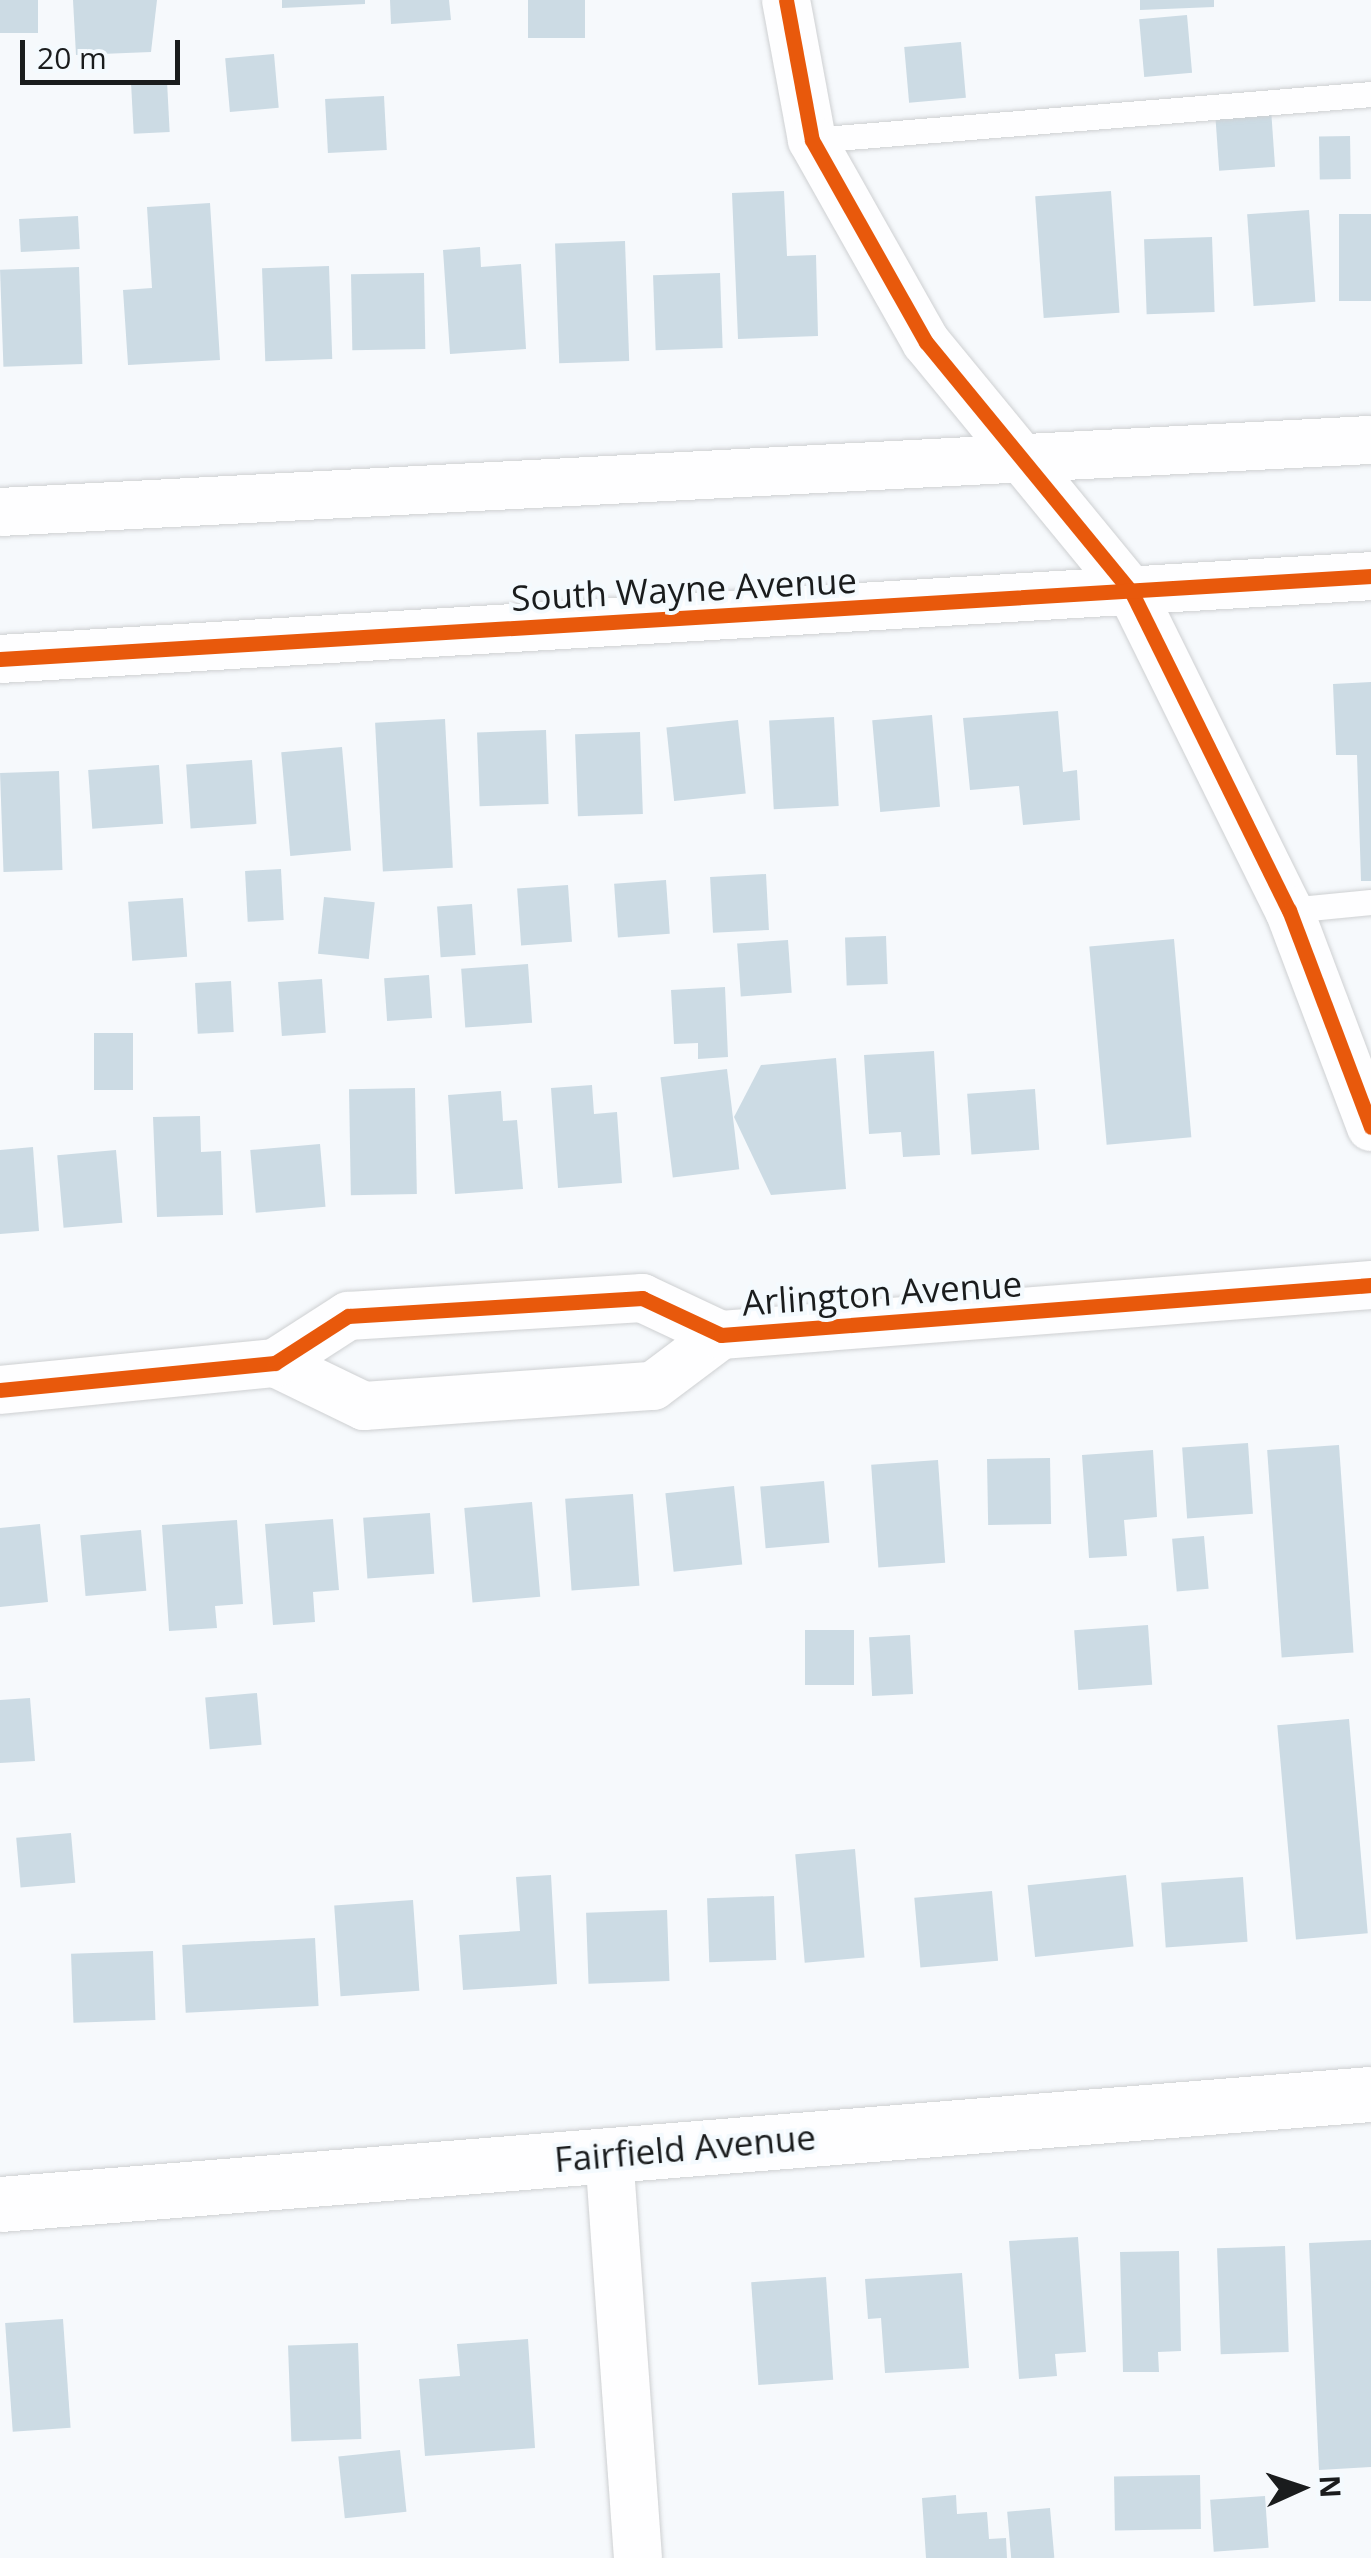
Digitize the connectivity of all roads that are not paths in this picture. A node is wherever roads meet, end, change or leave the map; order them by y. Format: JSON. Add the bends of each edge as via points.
{"nodes":[{"id":1,"x":786,"y":0,"type":"edge"},
{"id":2,"x":1371,"y":94,"type":"edge"},
{"id":3,"x":812,"y":140,"type":"junction"},
{"id":4,"x":1371,"y":440,"type":"edge"},
{"id":5,"x":1030,"y":462,"type":"junction"},
{"id":6,"x":0,"y":512,"type":"edge"},
{"id":7,"x":1371,"y":576,"type":"edge"},
{"id":8,"x":1132,"y":594,"type":"junction"},
{"id":9,"x":0,"y":659,"type":"edge"},
{"id":10,"x":1371,"y":902,"type":"edge"},
{"id":11,"x":1289,"y":910,"type":"junction"},
{"id":12,"x":1371,"y":1127,"type":"edge"},
{"id":13,"x":1371,"y":1285,"type":"edge"},
{"id":14,"x":721,"y":1336,"type":"junction"},
{"id":15,"x":274,"y":1364,"type":"junction"},
{"id":16,"x":0,"y":1390,"type":"edge"},
{"id":17,"x":1371,"y":2094,"type":"edge"},
{"id":18,"x":610,"y":2154,"type":"junction"},
{"id":19,"x":0,"y":2204,"type":"edge"},
{"id":20,"x":638,"y":2558,"type":"edge"}],
"edges":[{"from":1,"to":3,"type":"street"},
{"from":2,"to":3,"type":"lane"},
{"from":3,"to":5,"type":"street","via":[[926,342]]},
{"from":4,"to":5,"type":"street"},
{"from":5,"to":6,"type":"street"},
{"from":5,"to":8,"type":"street"},
{"from":7,"to":8,"type":"street","name":"South Wayne Avenue"},
{"from":8,"to":9,"type":"street","name":"South Wayne Avenue"},
{"from":8,"to":11,"type":"street"},
{"from":10,"to":11,"type":"lane"},
{"from":11,"to":12,"type":"street"},
{"from":13,"to":14,"type":"street","name":"Arlington Avenue"},
{"from":14,"to":15,"type":"street","name":"Arlington Avenue","via":[[642,1298],[348,1316]]},
{"from":14,"to":15,"type":"street","name":"Arlington Avenue","via":[[652,1386],[364,1406]]},
{"from":15,"to":16,"type":"street","name":"Arlington Avenue"},
{"from":17,"to":18,"type":"main road","name":"Fairfield Avenue"},
{"from":18,"to":19,"type":"main road","name":"Fairfield Avenue"},
{"from":18,"to":20,"type":"street"}]}
